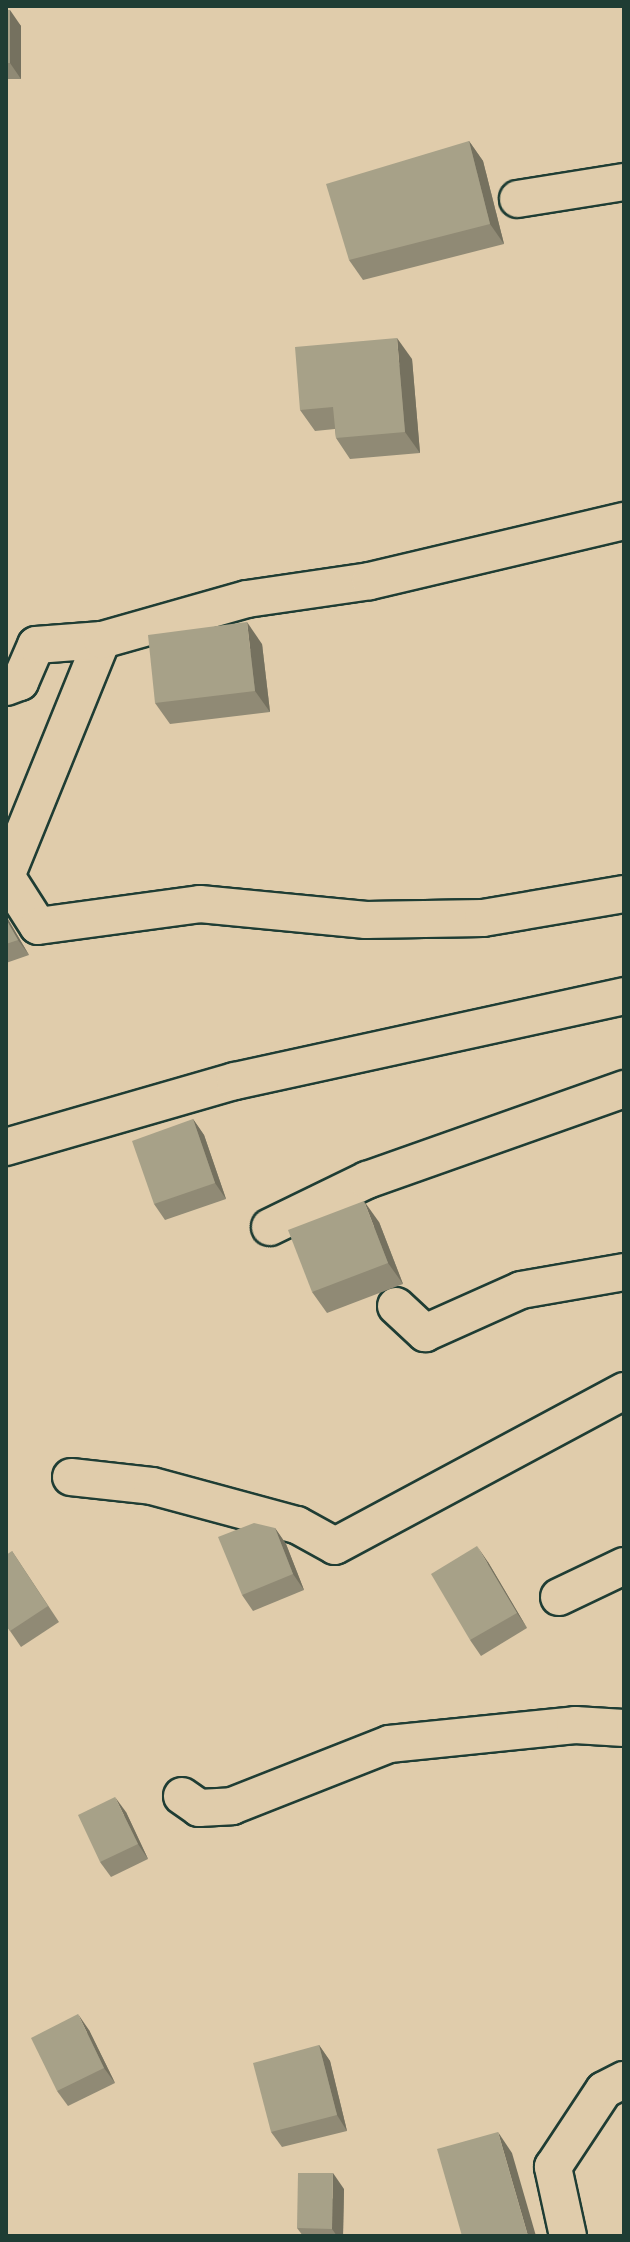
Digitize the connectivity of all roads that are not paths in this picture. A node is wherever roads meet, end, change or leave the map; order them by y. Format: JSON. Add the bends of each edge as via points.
{"nodes":[{"id":1,"x":624,"y":182,"type":"edge"},
{"id":2,"x":518,"y":199,"type":"dead end"},
{"id":3,"x":624,"y":521,"type":"edge"},
{"id":4,"x":102,"y":640,"type":"junction"},
{"id":5,"x":6,"y":687,"type":"edge"},
{"id":6,"x":624,"y":894,"type":"edge"},
{"id":7,"x":624,"y":996,"type":"edge"},
{"id":8,"x":624,"y":1089,"type":"edge"},
{"id":9,"x":6,"y":1147,"type":"edge"},
{"id":10,"x":270,"y":1227,"type":"dead end"},
{"id":11,"x":624,"y":1272,"type":"edge"},
{"id":12,"x":396,"y":1306,"type":"dead end"},
{"id":13,"x":624,"y":1391,"type":"edge"},
{"id":14,"x":71,"y":1477,"type":"dead end"},
{"id":15,"x":624,"y":1566,"type":"edge"},
{"id":16,"x":559,"y":1597,"type":"dead end"},
{"id":17,"x":624,"y":1728,"type":"edge"},
{"id":18,"x":182,"y":1796,"type":"dead end"},
{"id":19,"x":624,"y":2080,"type":"edge"},
{"id":20,"x":568,"y":2236,"type":"edge"}],
"edges":[{"from":1,"to":2,"type":"street"},
{"from":3,"to":4,"type":"street","via":[[370,581],[247,599]]},
{"from":4,"to":5,"type":"street","via":[[36,645],[20,682]]},
{"from":4,"to":6,"type":"street","via":[[6,876],[38,926],[200,904],[366,920],[483,918]]},
{"from":7,"to":9,"type":"street","via":[[235,1081]]},
{"from":8,"to":10,"type":"street","via":[[367,1180]]},
{"from":11,"to":12,"type":"street","via":[[521,1290],[425,1333]]},
{"from":13,"to":14,"type":"street","via":[[335,1546],[297,1525],[152,1486]]},
{"from":15,"to":16,"type":"street"},
{"from":17,"to":18,"type":"street","via":[[575,1725],[389,1744],[232,1806],[199,1808]]},
{"from":19,"to":20,"type":"street","via":[[604,2090],[553,2167]]}]}
